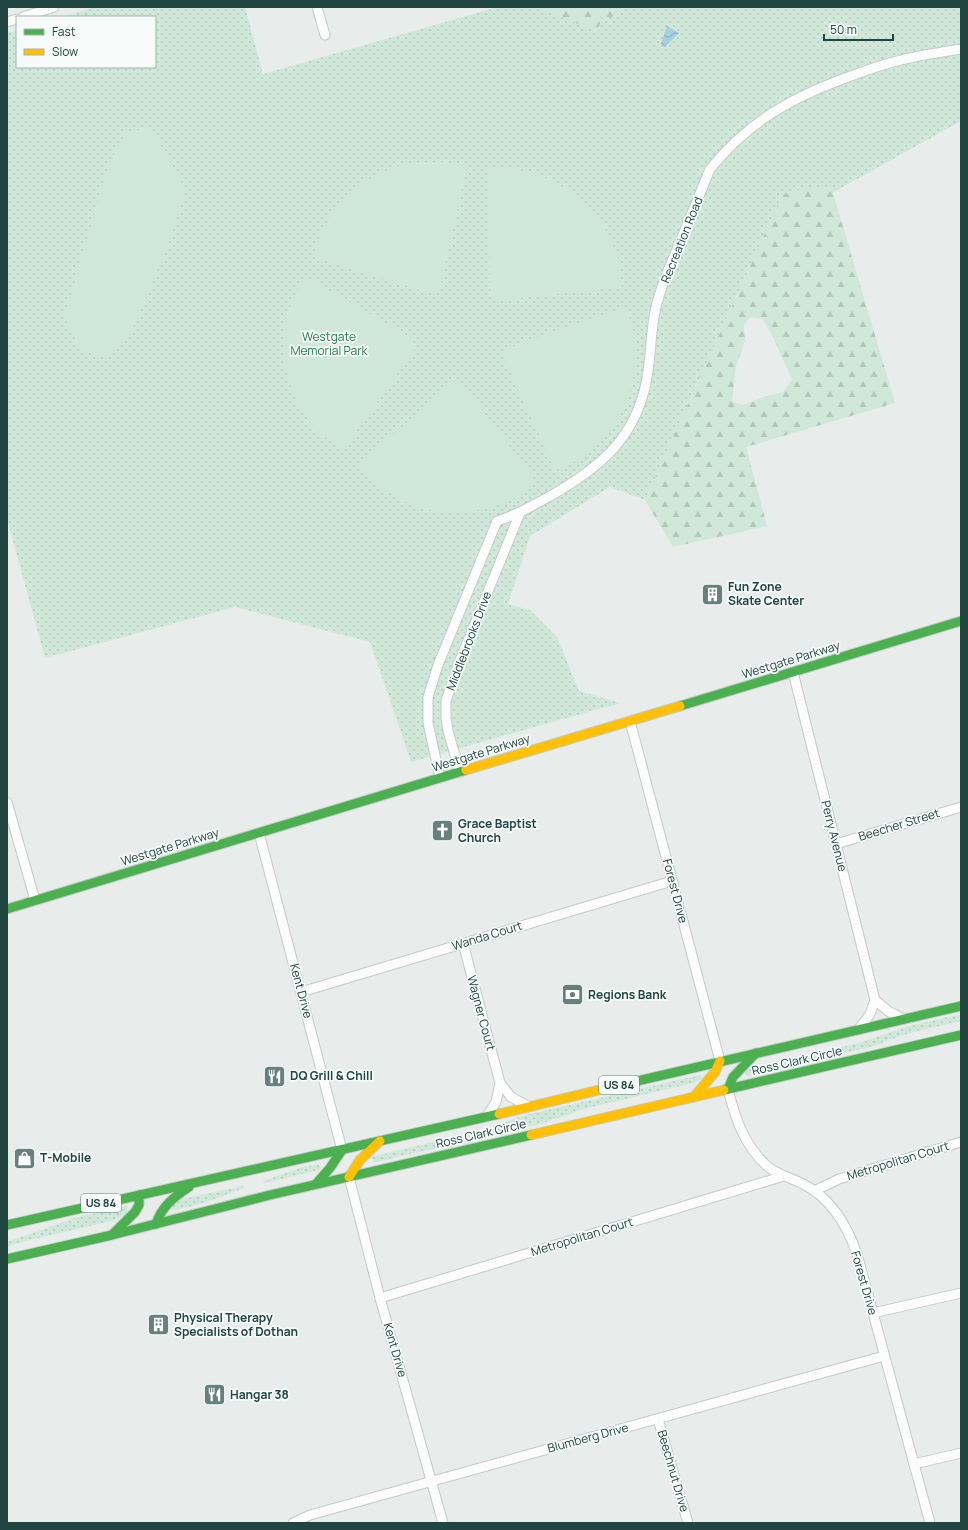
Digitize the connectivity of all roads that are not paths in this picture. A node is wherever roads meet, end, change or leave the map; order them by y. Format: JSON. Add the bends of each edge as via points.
{"nodes":[{"id":1,"x":54,"y":7,"type":"edge"},
{"id":2,"x":317,"y":7,"type":"edge"},
{"id":3,"x":26,"y":16,"type":"edge"},
{"id":4,"x":325,"y":35,"type":"dead end"},
{"id":5,"x":961,"y":49,"type":"edge"},
{"id":6,"x":520,"y":513,"type":"junction"},
{"id":7,"x":497,"y":520,"type":"joint"},
{"id":8,"x":961,"y":621,"type":"edge"},
{"id":9,"x":793,"y":672,"type":"junction"},
{"id":10,"x":630,"y":721,"type":"junction"},
{"id":11,"x":460,"y":772,"type":"junction"},
{"id":12,"x":440,"y":778,"type":"junction"},
{"id":13,"x":7,"y":802,"type":"edge"},
{"id":14,"x":961,"y":806,"type":"edge"},
{"id":15,"x":259,"y":833,"type":"junction"},
{"id":16,"x":836,"y":844,"type":"junction"},
{"id":17,"x":672,"y":881,"type":"junction"},
{"id":18,"x":35,"y":900,"type":"junction"},
{"id":19,"x":7,"y":909,"type":"edge"},
{"id":20,"x":463,"y":943,"type":"junction"},
{"id":21,"x":301,"y":992,"type":"junction"},
{"id":22,"x":875,"y":1000,"type":"junction"},
{"id":23,"x":961,"y":1006,"type":"edge"},
{"id":24,"x":903,"y":1018,"type":"junction"},
{"id":25,"x":859,"y":1029,"type":"junction"},
{"id":26,"x":961,"y":1035,"type":"edge"},
{"id":27,"x":758,"y":1052,"type":"junction"},
{"id":28,"x":720,"y":1061,"type":"junction"},
{"id":29,"x":500,"y":1083,"type":"junction"},
{"id":30,"x":728,"y":1089,"type":"junction"},
{"id":31,"x":694,"y":1097,"type":"junction"},
{"id":32,"x":528,"y":1106,"type":"junction"},
{"id":33,"x":487,"y":1116,"type":"junction"},
{"id":34,"x":381,"y":1140,"type":"junction"},
{"id":35,"x":961,"y":1142,"type":"edge"},
{"id":36,"x":342,"y":1150,"type":"junction"},
{"id":37,"x":784,"y":1176,"type":"junction"},
{"id":38,"x":349,"y":1177,"type":"junction"},
{"id":39,"x":195,"y":1182,"type":"junction"},
{"id":40,"x":316,"y":1184,"type":"junction"},
{"id":41,"x":814,"y":1190,"type":"junction"},
{"id":42,"x":139,"y":1195,"type":"junction"},
{"id":43,"x":156,"y":1224,"type":"junction"},
{"id":44,"x":7,"y":1225,"type":"edge"},
{"id":45,"x":112,"y":1235,"type":"junction"},
{"id":46,"x":7,"y":1259,"type":"edge"},
{"id":47,"x":961,"y":1293,"type":"edge"},
{"id":48,"x":380,"y":1298,"type":"junction"},
{"id":49,"x":873,"y":1313,"type":"junction"},
{"id":50,"x":884,"y":1356,"type":"junction"},
{"id":51,"x":658,"y":1419,"type":"junction"},
{"id":52,"x":961,"y":1453,"type":"edge"},
{"id":53,"x":914,"y":1464,"type":"junction"},
{"id":54,"x":431,"y":1482,"type":"junction"},
{"id":55,"x":293,"y":1523,"type":"edge"},
{"id":56,"x":443,"y":1523,"type":"edge"},
{"id":57,"x":688,"y":1523,"type":"edge"},
{"id":58,"x":930,"y":1523,"type":"edge"}],
"edges":[{"from":1,"to":3,"type":"street"},
{"from":2,"to":4,"type":"street"},
{"from":5,"to":6,"type":"street","name":"Recreation Road","via":[[900,60],[866,70],[800,97],[752,127],[719,158],[710,169],[660,295],[654,319],[644,394],[632,422],[619,442],[588,472]]},
{"from":6,"to":7,"type":"street","name":"Recreation Road"},
{"from":6,"to":11,"type":"street","name":"Middlebrooks Drive","via":[[446,700],[448,731]]},
{"from":7,"to":12,"type":"street","name":"Middlebrooks Drive","via":[[438,665],[428,697],[428,723]]},
{"from":8,"to":9,"type":"main road","name":"Westgate Parkway"},
{"from":9,"to":10,"type":"main road","name":"Westgate Parkway"},
{"from":9,"to":16,"type":"street","name":"Perry Avenue"},
{"from":10,"to":11,"type":"main road","name":"Westgate Parkway"},
{"from":10,"to":17,"type":"street","name":"Forest Drive"},
{"from":11,"to":12,"type":"main road","name":"Westgate Parkway"},
{"from":12,"to":15,"type":"main road","name":"Westgate Parkway"},
{"from":13,"to":18,"type":"street"},
{"from":14,"to":16,"type":"street","name":"Beecher Street"},
{"from":15,"to":18,"type":"main road","name":"Westgate Parkway"},
{"from":15,"to":21,"type":"street","name":"Kent Drive"},
{"from":16,"to":22,"type":"street","name":"Perry Avenue"},
{"from":17,"to":20,"type":"street","name":"Wanda Court"},
{"from":17,"to":28,"type":"street","name":"Forest Drive"},
{"from":18,"to":19,"type":"main road","name":"Westgate Parkway"},
{"from":20,"to":21,"type":"street","name":"Wanda Court"},
{"from":20,"to":29,"type":"street","name":"Wagner Court"},
{"from":21,"to":36,"type":"street","name":"Kent Drive"},
{"from":22,"to":24,"type":"street","via":[[888,1011]]},
{"from":22,"to":25,"type":"street","via":[[870,1014]]},
{"from":23,"to":24,"type":"main road","name":"Ross Clark Circle","number":"US 84"},
{"from":24,"to":25,"type":"main road","name":"Ross Clark Circle","number":"US 84"},
{"from":25,"to":27,"type":"main road","name":"Ross Clark Circle","number":"US 84"},
{"from":26,"to":30,"type":"main road","name":"Ross Clark Circle","number":"US 84"},
{"from":27,"to":28,"type":"main road","name":"Ross Clark Circle","number":"US 84"},
{"from":27,"to":30,"type":"main road","via":[[733,1077]]},
{"from":28,"to":31,"type":"main road","via":[[715,1072]]},
{"from":28,"to":32,"type":"main road","name":"Ross Clark Circle","number":"US 84"},
{"from":29,"to":32,"type":"street","name":"Wagner Court","via":[[511,1097]]},
{"from":29,"to":33,"type":"street","name":"Wagner Court","via":[[496,1102]]},
{"from":30,"to":31,"type":"main road","name":"Ross Clark Circle","number":"US 84"},
{"from":30,"to":37,"type":"street","name":"Forest Drive","via":[[733,1112],[746,1140],[761,1160]]},
{"from":31,"to":38,"type":"main road","name":"Ross Clark Circle","number":"US 84"},
{"from":32,"to":33,"type":"main road","name":"Ross Clark Circle","number":"US 84"},
{"from":33,"to":34,"type":"main road","name":"Ross Clark Circle","number":"US 84"},
{"from":34,"to":36,"type":"main road","name":"Ross Clark Circle","number":"US 84"},
{"from":34,"to":38,"type":"main road","via":[[360,1160]]},
{"from":35,"to":41,"type":"street","name":"Metropolitan Court","via":[[839,1179]]},
{"from":36,"to":39,"type":"main road","name":"Ross Clark Circle","number":"US 84"},
{"from":36,"to":40,"type":"main road"},
{"from":37,"to":41,"type":"street","name":"Forest Drive"},
{"from":37,"to":48,"type":"street","name":"Metropolitan Court"},
{"from":38,"to":40,"type":"main road","name":"Ross Clark Circle","number":"US 84"},
{"from":38,"to":48,"type":"street","name":"Kent Drive"},
{"from":39,"to":42,"type":"main road","name":"Ross Clark Circle","number":"US 84"},
{"from":39,"to":43,"type":"main road","via":[[164,1205],[158,1214]]},
{"from":40,"to":43,"type":"main road","name":"Ross Clark Circle","number":"US 84"},
{"from":41,"to":49,"type":"street","name":"Forest Drive","via":[[834,1209],[851,1237]]},
{"from":42,"to":44,"type":"main road","name":"Ross Clark Circle","number":"US 84"},
{"from":42,"to":45,"type":"main road","via":[[139,1206],[135,1212]]},
{"from":43,"to":45,"type":"main road","name":"Ross Clark Circle","number":"US 84"},
{"from":45,"to":46,"type":"main road","name":"Ross Clark Circle","number":"US 84"},
{"from":47,"to":49,"type":"street"},
{"from":48,"to":54,"type":"street","name":"Kent Drive"},
{"from":49,"to":50,"type":"street","name":"Forest Drive"},
{"from":50,"to":51,"type":"street","name":"Blumberg Drive"},
{"from":50,"to":53,"type":"street","name":"Forest Drive"},
{"from":51,"to":54,"type":"street","name":"Blumberg Drive"},
{"from":51,"to":57,"type":"street","name":"Beechnut Drive"},
{"from":52,"to":53,"type":"street"},
{"from":53,"to":58,"type":"street","name":"Forest Drive"},
{"from":54,"to":55,"type":"street","name":"Blumberg Drive","via":[[310,1515]]},
{"from":54,"to":56,"type":"street","name":"Kent Drive"}]}
